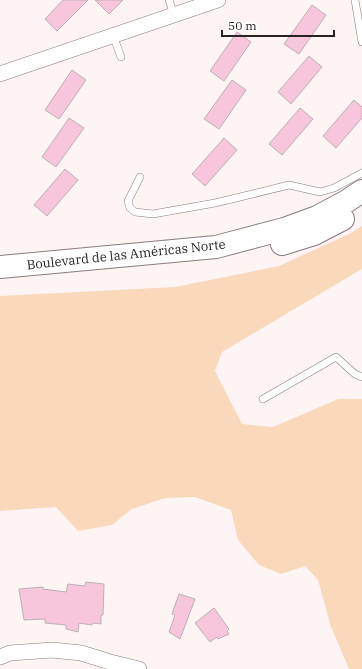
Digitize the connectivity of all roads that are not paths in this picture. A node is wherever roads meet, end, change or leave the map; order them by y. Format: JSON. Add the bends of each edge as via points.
{"nodes":[{"id":1,"x":169,"y":0,"type":"edge"},
{"id":2,"x":218,"y":0,"type":"edge"},
{"id":3,"x":355,"y":0,"type":"edge"},
{"id":4,"x":174,"y":15,"type":"junction"},
{"id":5,"x":113,"y":35,"type":"junction"},
{"id":6,"x":362,"y":42,"type":"edge"},
{"id":7,"x":121,"y":57,"type":"dead end"},
{"id":8,"x":0,"y":74,"type":"edge"},
{"id":9,"x":362,"y":173,"type":"edge"},
{"id":10,"x":140,"y":176,"type":"dead end"},
{"id":11,"x":362,"y":191,"type":"edge"},
{"id":12,"x":362,"y":209,"type":"edge"},
{"id":13,"x":0,"y":267,"type":"edge"},
{"id":14,"x":0,"y":282,"type":"edge"},
{"id":15,"x":362,"y":377,"type":"edge"},
{"id":16,"x":263,"y":399,"type":"dead end"},
{"id":17,"x":0,"y":657,"type":"edge"},
{"id":18,"x":139,"y":669,"type":"edge"}],
"edges":[{"from":1,"to":4,"type":"lane"},
{"from":2,"to":4,"type":"street"},
{"from":3,"to":6,"type":"lane"},
{"from":4,"to":5,"type":"street"},
{"from":5,"to":7,"type":"lane"},
{"from":5,"to":8,"type":"street"},
{"from":9,"to":10,"type":"lane","via":[[334,188],[320,192],[289,185],[215,203],[153,214],[135,212],[128,204]]},
{"from":11,"to":13,"type":"main road","name":"Boulevard de las Américas Norte","via":[[304,222],[216,247]]},
{"from":12,"to":14,"type":"main road","name":"Boulevard de las Américas Norte","via":[[314,234],[257,252],[196,263]]},
{"from":15,"to":16,"type":"lane","via":[[336,357]]},
{"from":17,"to":18,"type":"street","via":[[10,652],[52,650],[81,653]]}]}
